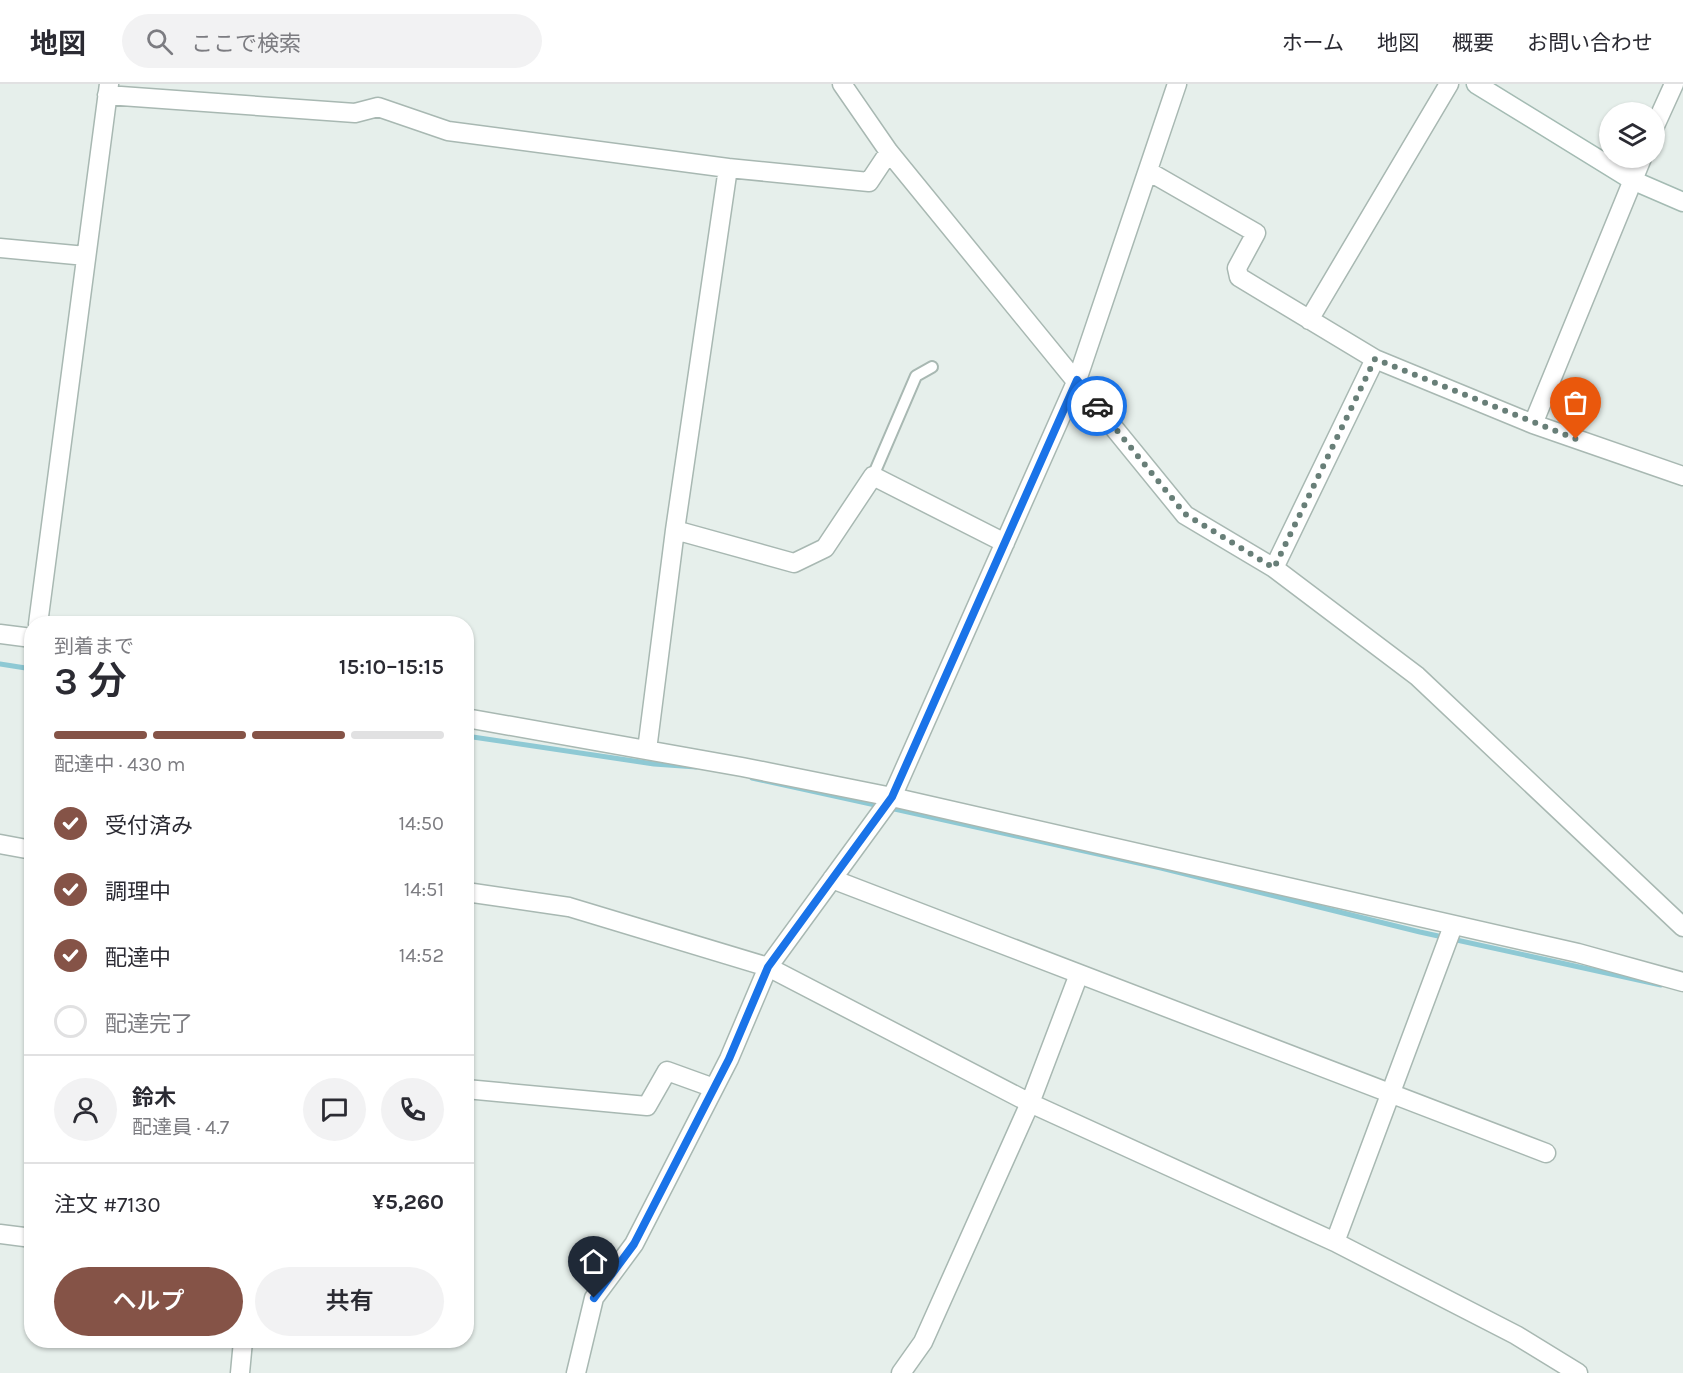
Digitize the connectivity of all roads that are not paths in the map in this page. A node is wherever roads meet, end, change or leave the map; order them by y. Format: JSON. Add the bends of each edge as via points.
{"nodes":[{"id":1,"x":842,"y":84,"type":"edge"},
{"id":2,"x":1177,"y":84,"type":"edge"},
{"id":3,"x":1449,"y":84,"type":"edge"},
{"id":4,"x":1476,"y":84,"type":"edge"},
{"id":5,"x":1674,"y":84,"type":"edge"},
{"id":6,"x":108,"y":89,"type":"edge"},
{"id":7,"x":1665,"y":104,"type":"edge"},
{"id":8,"x":889,"y":152,"type":"junction"},
{"id":9,"x":728,"y":168,"type":"junction"},
{"id":10,"x":1637,"y":168,"type":"edge"},
{"id":11,"x":1148,"y":171,"type":"junction"},
{"id":12,"x":1632,"y":180,"type":"junction"},
{"id":13,"x":1683,"y":202,"type":"edge"},
{"id":14,"x":0,"y":248,"type":"edge"},
{"id":15,"x":86,"y":256,"type":"junction"},
{"id":16,"x":1310,"y":320,"type":"junction"},
{"id":17,"x":1375,"y":359,"type":"junction"},
{"id":18,"x":932,"y":367,"type":"dead end"},
{"id":19,"x":1077,"y":380,"type":"junction"},
{"id":20,"x":1533,"y":424,"type":"junction"},
{"id":21,"x":873,"y":476,"type":"junction"},
{"id":22,"x":1683,"y":476,"type":"edge"},
{"id":23,"x":675,"y":530,"type":"junction"},
{"id":24,"x":1005,"y":543,"type":"junction"},
{"id":25,"x":1274,"y":568,"type":"junction"},
{"id":26,"x":39,"y":616,"type":"edge"},
{"id":27,"x":0,"y":634,"type":"edge"},
{"id":28,"x":24,"y":637,"type":"edge"},
{"id":29,"x":474,"y":719,"type":"edge"},
{"id":30,"x":647,"y":750,"type":"junction"},
{"id":31,"x":892,"y":797,"type":"junction"},
{"id":32,"x":0,"y":844,"type":"edge"},
{"id":33,"x":24,"y":848,"type":"edge"},
{"id":34,"x":832,"y":879,"type":"junction"},
{"id":35,"x":474,"y":893,"type":"edge"},
{"id":36,"x":1453,"y":926,"type":"junction"},
{"id":37,"x":1683,"y":927,"type":"edge"},
{"id":38,"x":768,"y":967,"type":"junction"},
{"id":39,"x":1079,"y":974,"type":"junction"},
{"id":40,"x":1683,"y":982,"type":"edge"},
{"id":41,"x":714,"y":1088,"type":"junction"},
{"id":42,"x":474,"y":1090,"type":"edge"},
{"id":43,"x":1392,"y":1094,"type":"junction"},
{"id":44,"x":1030,"y":1103,"type":"junction"},
{"id":45,"x":1546,"y":1153,"type":"dead end"},
{"id":46,"x":0,"y":1234,"type":"edge"},
{"id":47,"x":24,"y":1237,"type":"edge"},
{"id":48,"x":1335,"y":1242,"type":"junction"},
{"id":49,"x":242,"y":1348,"type":"edge"},
{"id":50,"x":240,"y":1373,"type":"edge"},
{"id":51,"x":576,"y":1373,"type":"edge"},
{"id":52,"x":901,"y":1373,"type":"edge"},
{"id":53,"x":1578,"y":1373,"type":"edge"}],
"edges":[{"from":1,"to":8,"type":"street"},
{"from":2,"to":11,"type":"street"},
{"from":3,"to":16,"type":"street"},
{"from":4,"to":12,"type":"street"},
{"from":5,"to":7,"type":"street"},
{"from":6,"to":9,"type":"street","via":[[355,113],[378,107],[448,131]]},
{"from":6,"to":15,"type":"street"},
{"from":8,"to":9,"type":"street","via":[[869,182]]},
{"from":8,"to":19,"type":"street"},
{"from":9,"to":23,"type":"street"},
{"from":10,"to":12,"type":"street"},
{"from":11,"to":16,"type":"street","via":[[1256,233],[1237,268],[1239,277]]},
{"from":11,"to":19,"type":"street"},
{"from":12,"to":13,"type":"street"},
{"from":12,"to":20,"type":"street"},
{"from":14,"to":15,"type":"street"},
{"from":15,"to":26,"type":"street"},
{"from":16,"to":17,"type":"street"},
{"from":17,"to":20,"type":"street"},
{"from":17,"to":25,"type":"street"},
{"from":18,"to":21,"type":"lane","via":[[916,376]]},
{"from":19,"to":24,"type":"street"},
{"from":19,"to":25,"type":"street","via":[[1185,514]]},
{"from":20,"to":22,"type":"street"},
{"from":21,"to":23,"type":"street","via":[[825,548],[794,563]]},
{"from":21,"to":24,"type":"street"},
{"from":23,"to":30,"type":"street"},
{"from":24,"to":31,"type":"street"},
{"from":25,"to":37,"type":"street","via":[[1417,676]]},
{"from":27,"to":28,"type":"street"},
{"from":29,"to":30,"type":"street"},
{"from":30,"to":31,"type":"street"},
{"from":31,"to":34,"type":"street"},
{"from":31,"to":36,"type":"street"},
{"from":32,"to":33,"type":"street"},
{"from":34,"to":38,"type":"street"},
{"from":34,"to":39,"type":"street"},
{"from":35,"to":38,"type":"street","via":[[569,907]]},
{"from":36,"to":40,"type":"street","via":[[1578,953]]},
{"from":36,"to":43,"type":"street"},
{"from":38,"to":41,"type":"street"},
{"from":38,"to":44,"type":"street"},
{"from":39,"to":43,"type":"street"},
{"from":39,"to":44,"type":"street"},
{"from":41,"to":42,"type":"street","via":[[667,1071],[647,1106]]},
{"from":41,"to":51,"type":"street","via":[[634,1244],[594,1298]]},
{"from":43,"to":45,"type":"street"},
{"from":43,"to":48,"type":"street"},
{"from":44,"to":48,"type":"street"},
{"from":44,"to":52,"type":"street","via":[[923,1342]]},
{"from":46,"to":47,"type":"street"},
{"from":48,"to":53,"type":"street","via":[[1516,1335]]},
{"from":49,"to":50,"type":"street"}]}
